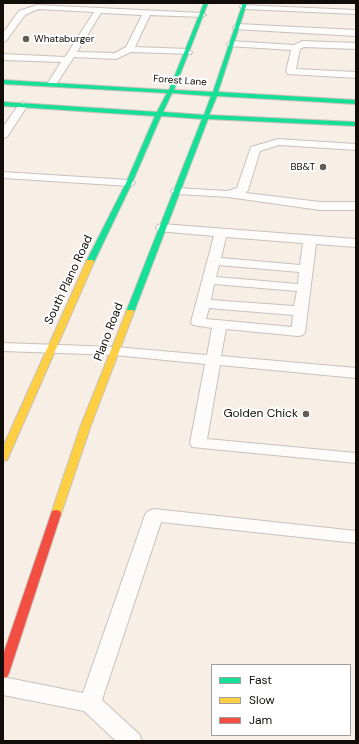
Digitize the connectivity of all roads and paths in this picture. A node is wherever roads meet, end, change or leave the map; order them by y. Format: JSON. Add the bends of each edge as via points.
{"nodes":[{"id":1,"x":206,"y":3,"type":"edge"},
{"id":2,"x":245,"y":5,"type":"edge"},
{"id":3,"x":99,"y":10,"type":"junction"},
{"id":4,"x":147,"y":12,"type":"junction"},
{"id":5,"x":356,"y":12,"type":"edge"},
{"id":6,"x":202,"y":15,"type":"junction"},
{"id":7,"x":288,"y":16,"type":"edge"},
{"id":8,"x":237,"y":27,"type":"junction"},
{"id":9,"x":356,"y":33,"type":"edge"},
{"id":10,"x":3,"y":39,"type":"edge"},
{"id":11,"x":231,"y":44,"type":"junction"},
{"id":12,"x":356,"y":46,"type":"edge"},
{"id":13,"x":296,"y":48,"type":"junction"},
{"id":14,"x":130,"y":49,"type":"junction"},
{"id":15,"x":188,"y":52,"type":"junction"},
{"id":16,"x":3,"y":57,"type":"edge"},
{"id":17,"x":69,"y":57,"type":"junction"},
{"id":18,"x":356,"y":75,"type":"edge"},
{"id":19,"x":3,"y":82,"type":"edge"},
{"id":20,"x":52,"y":84,"type":"junction"},
{"id":21,"x":171,"y":91,"type":"junction"},
{"id":22,"x":215,"y":94,"type":"junction"},
{"id":23,"x":356,"y":102,"type":"edge"},
{"id":24,"x":3,"y":104,"type":"edge"},
{"id":25,"x":23,"y":105,"type":"junction"},
{"id":26,"x":159,"y":113,"type":"junction"},
{"id":27,"x":205,"y":116,"type":"junction"},
{"id":28,"x":356,"y":124,"type":"edge"},
{"id":29,"x":3,"y":135,"type":"edge"},
{"id":30,"x":356,"y":147,"type":"edge"},
{"id":31,"x":3,"y":176,"type":"edge"},
{"id":32,"x":129,"y":183,"type":"junction"},
{"id":33,"x":177,"y":191,"type":"junction"},
{"id":34,"x":227,"y":194,"type":"junction"},
{"id":35,"x":356,"y":206,"type":"edge"},
{"id":36,"x":162,"y":228,"type":"junction"},
{"id":37,"x":221,"y":233,"type":"junction"},
{"id":38,"x":310,"y":240,"type":"junction"},
{"id":39,"x":356,"y":243,"type":"edge"},
{"id":40,"x":214,"y":261,"type":"junction"},
{"id":41,"x":306,"y":269,"type":"junction"},
{"id":42,"x":209,"y":280,"type":"junction"},
{"id":43,"x":303,"y":288,"type":"junction"},
{"id":44,"x":203,"y":303,"type":"junction"},
{"id":45,"x":300,"y":312,"type":"junction"},
{"id":46,"x":220,"y":324,"type":"junction"},
{"id":47,"x":3,"y":347,"type":"edge"},
{"id":48,"x":52,"y":348,"type":"junction"},
{"id":49,"x":115,"y":350,"type":"junction"},
{"id":50,"x":213,"y":360,"type":"junction"},
{"id":51,"x":356,"y":373,"type":"edge"},
{"id":52,"x":3,"y":458,"type":"edge"},
{"id":53,"x":356,"y":458,"type":"edge"},
{"id":54,"x":356,"y":538,"type":"edge"},
{"id":55,"x":3,"y":673,"type":"edge"},
{"id":56,"x":3,"y":686,"type":"edge"},
{"id":57,"x":90,"y":703,"type":"junction"},
{"id":58,"x":131,"y":741,"type":"edge"}],
"edges":[{"from":1,"to":6,"type":"main road"},
{"from":2,"to":7,"type":"lane"},
{"from":2,"to":8,"type":"main road","name":"Plano Road"},
{"from":3,"to":4,"type":"lane"},
{"from":3,"to":10,"type":"lane","via":[[37,7],[22,13]]},
{"from":3,"to":17,"type":"lane"},
{"from":4,"to":6,"type":"lane"},
{"from":4,"to":14,"type":"lane"},
{"from":5,"to":7,"type":"lane"},
{"from":6,"to":15,"type":"main road"},
{"from":7,"to":8,"type":"lane"},
{"from":7,"to":9,"type":"lane"},
{"from":8,"to":11,"type":"main road","name":"Plano Road"},
{"from":11,"to":13,"type":"lane"},
{"from":11,"to":22,"type":"main road","name":"Plano Road"},
{"from":12,"to":13,"type":"lane","via":[[302,44]]},
{"from":13,"to":18,"type":"lane","via":[[291,72]]},
{"from":14,"to":15,"type":"lane"},
{"from":14,"to":17,"type":"lane","via":[[116,56]]},
{"from":15,"to":21,"type":"main road"},
{"from":16,"to":17,"type":"lane"},
{"from":17,"to":20,"type":"lane"},
{"from":19,"to":20,"type":"main road","name":"Forest Lane"},
{"from":20,"to":21,"type":"main road","name":"Forest Lane"},
{"from":21,"to":22,"type":"main road","name":"Forest Lane"},
{"from":21,"to":26,"type":"main road"},
{"from":22,"to":23,"type":"main road","name":"Forest Lane"},
{"from":22,"to":27,"type":"main road","name":"Plano Road"},
{"from":24,"to":25,"type":"main road"},
{"from":25,"to":26,"type":"main road"},
{"from":25,"to":29,"type":"lane"},
{"from":26,"to":27,"type":"main road"},
{"from":26,"to":32,"type":"main road","name":"South Plano Road"},
{"from":27,"to":28,"type":"main road"},
{"from":27,"to":33,"type":"main road","name":"Plano Road"},
{"from":30,"to":34,"type":"lane","via":[[278,142],[255,149],[242,190]]},
{"from":31,"to":32,"type":"lane"},
{"from":32,"to":48,"type":"main road","name":"South Plano Road","via":[[77,289]]},
{"from":33,"to":34,"type":"lane"},
{"from":33,"to":36,"type":"main road","name":"Plano Road"},
{"from":34,"to":35,"type":"lane","via":[[320,206]]},
{"from":36,"to":37,"type":"lane"},
{"from":36,"to":49,"type":"main road","name":"Plano Road"},
{"from":37,"to":38,"type":"lane"},
{"from":37,"to":40,"type":"lane"},
{"from":38,"to":39,"type":"lane"},
{"from":38,"to":41,"type":"lane"},
{"from":40,"to":41,"type":"lane"},
{"from":40,"to":42,"type":"lane"},
{"from":41,"to":43,"type":"lane"},
{"from":42,"to":43,"type":"lane"},
{"from":42,"to":44,"type":"lane"},
{"from":43,"to":45,"type":"lane"},
{"from":44,"to":45,"type":"lane"},
{"from":44,"to":46,"type":"lane","via":[[198,322]]},
{"from":45,"to":46,"type":"lane","via":[[298,332]]},
{"from":46,"to":50,"type":"lane"},
{"from":47,"to":48,"type":"lane"},
{"from":48,"to":49,"type":"lane"},
{"from":48,"to":52,"type":"main road","name":"South Plano Road"},
{"from":49,"to":50,"type":"lane"},
{"from":49,"to":55,"type":"main road","name":"Plano Road","via":[[86,425]]},
{"from":50,"to":51,"type":"lane"},
{"from":50,"to":53,"type":"lane","via":[[198,444]]},
{"from":54,"to":57,"type":"lane","via":[[154,515]]},
{"from":56,"to":57,"type":"lane"},
{"from":57,"to":58,"type":"lane"}]}
